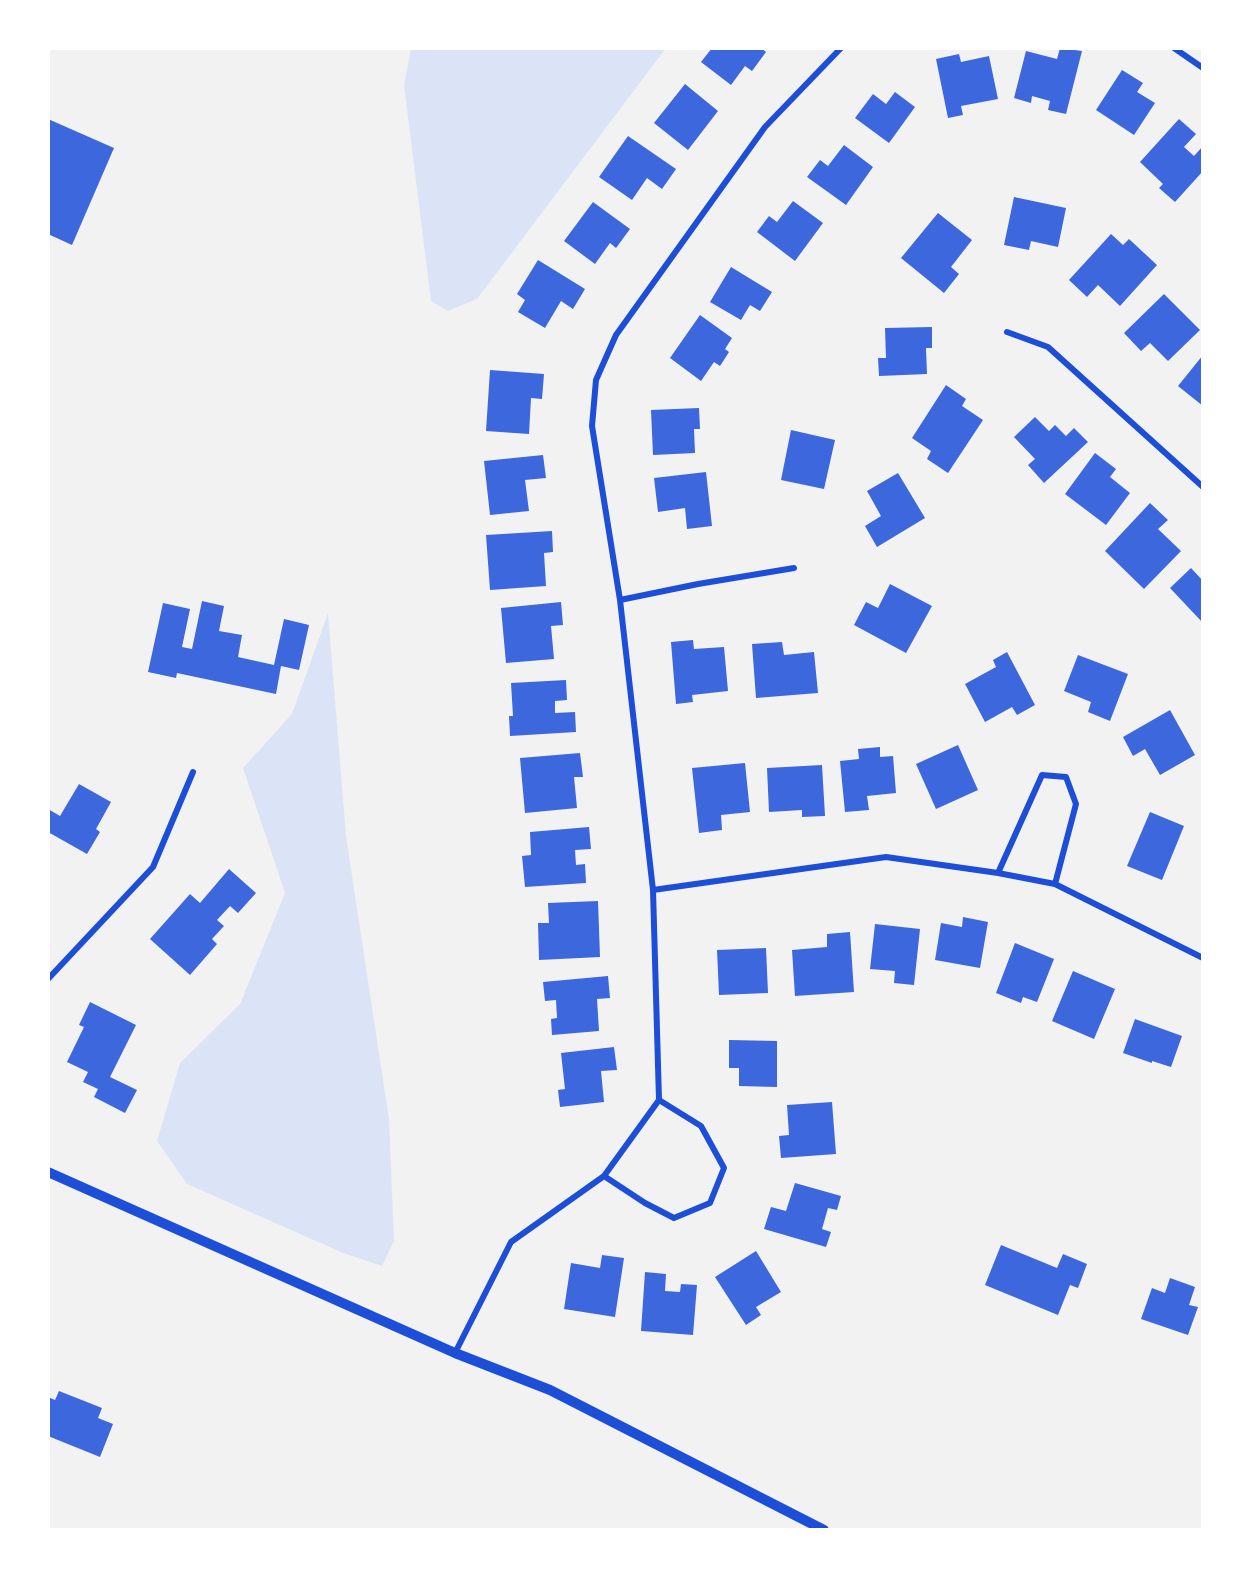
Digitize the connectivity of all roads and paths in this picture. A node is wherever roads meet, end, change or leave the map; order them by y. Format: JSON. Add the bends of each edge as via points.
{"nodes":[{"id":1,"x":841,"y":48,"type":"edge"},
{"id":2,"x":1174,"y":48,"type":"edge"},
{"id":3,"x":1203,"y":68,"type":"edge"},
{"id":4,"x":1007,"y":332,"type":"dead end"},
{"id":5,"x":1203,"y":487,"type":"edge"},
{"id":6,"x":794,"y":568,"type":"dead end"},
{"id":7,"x":620,"y":600,"type":"junction"},
{"id":8,"x":193,"y":772,"type":"dead end"},
{"id":9,"x":998,"y":873,"type":"junction"},
{"id":10,"x":1055,"y":884,"type":"junction"},
{"id":11,"x":654,"y":890,"type":"junction"},
{"id":12,"x":1203,"y":958,"type":"edge"},
{"id":13,"x":48,"y":979,"type":"edge"},
{"id":14,"x":660,"y":1100,"type":"junction"},
{"id":15,"x":48,"y":1172,"type":"edge"},
{"id":16,"x":604,"y":1176,"type":"junction"},
{"id":17,"x":455,"y":1353,"type":"junction"},
{"id":18,"x":824,"y":1530,"type":"edge"}],
"edges":[{"from":1,"to":7,"type":"street","via":[[765,127],[616,334],[596,380],[592,426]]},
{"from":2,"to":3,"type":"street"},
{"from":4,"to":5,"type":"street","via":[[1047,347]]},
{"from":6,"to":7,"type":"street"},
{"from":7,"to":11,"type":"street"},
{"from":8,"to":13,"type":"street","via":[[153,867]]},
{"from":9,"to":10,"type":"street"},
{"from":9,"to":10,"type":"street","via":[[1042,775],[1066,777],[1077,804]]},
{"from":9,"to":11,"type":"street","via":[[886,857]]},
{"from":10,"to":12,"type":"street"},
{"from":11,"to":14,"type":"street"},
{"from":14,"to":16,"type":"street"},
{"from":14,"to":16,"type":"street","via":[[701,1126],[723,1168],[710,1203],[674,1218]]},
{"from":15,"to":17,"type":"street"},
{"from":16,"to":17,"type":"street","via":[[511,1242]]},
{"from":17,"to":18,"type":"street","via":[[550,1390]]}]}
